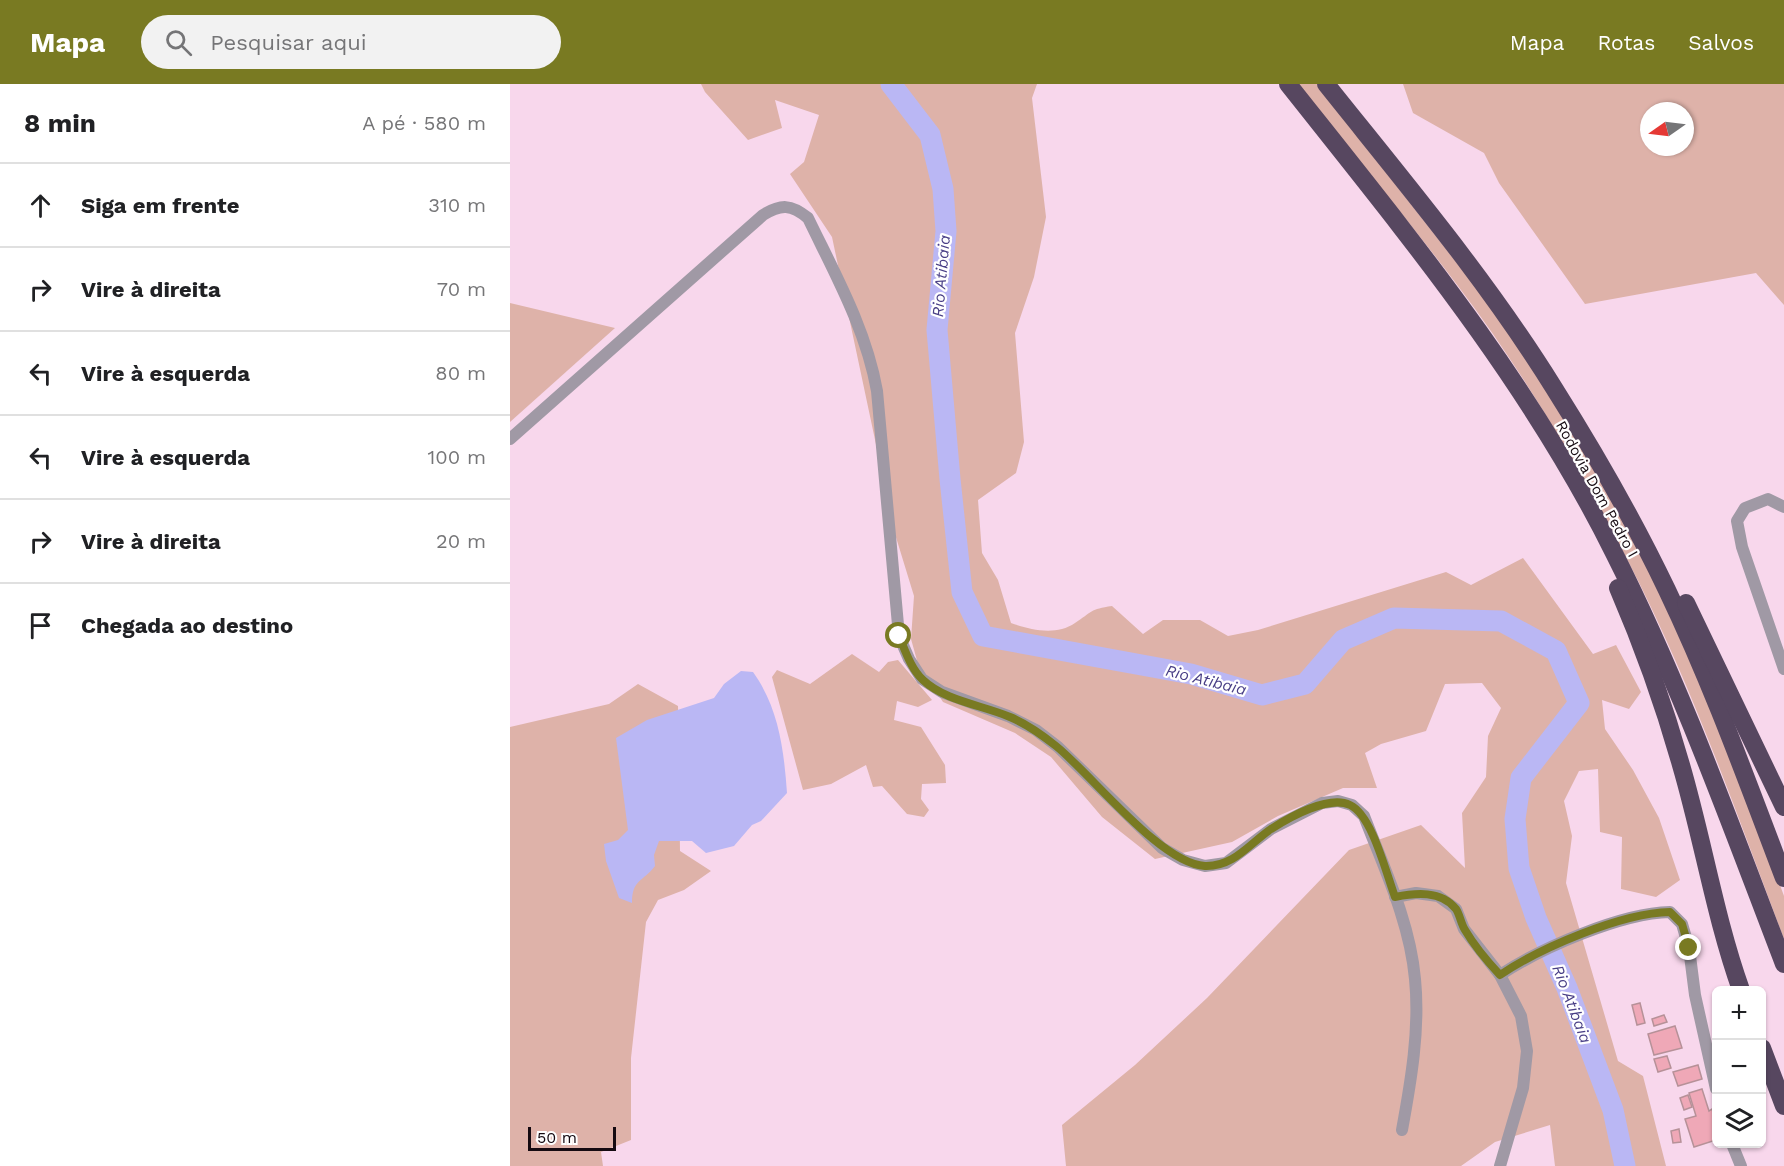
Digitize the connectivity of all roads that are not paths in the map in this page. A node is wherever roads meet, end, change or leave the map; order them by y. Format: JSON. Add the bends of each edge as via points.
{"nodes":[{"id":1,"x":1288,"y":84,"type":"edge"},
{"id":2,"x":1326,"y":84,"type":"edge"},
{"id":3,"x":1496,"y":302,"type":"junction"},
{"id":4,"x":510,"y":439,"type":"edge"},
{"id":5,"x":1552,"y":445,"type":"junction"},
{"id":6,"x":1784,"y":507,"type":"edge"},
{"id":7,"x":1784,"y":669,"type":"edge"},
{"id":8,"x":1784,"y":807,"type":"edge"},
{"id":9,"x":1784,"y":878,"type":"edge"},
{"id":10,"x":1395,"y":897,"type":"junction"},
{"id":11,"x":1784,"y":964,"type":"edge"},
{"id":12,"x":1500,"y":975,"type":"junction"},
{"id":13,"x":1740,"y":986,"type":"edge"},
{"id":14,"x":1712,"y":1073,"type":"edge"},
{"id":15,"x":1766,"y":1075,"type":"edge"},
{"id":16,"x":1784,"y":1106,"type":"edge"},
{"id":17,"x":1402,"y":1130,"type":"dead end"},
{"id":18,"x":1734,"y":1148,"type":"edge"},
{"id":19,"x":1500,"y":1166,"type":"edge"},
{"id":20,"x":1741,"y":1166,"type":"edge"}],
"edges":[{"from":1,"to":5,"type":"highway","name":"Rodovia Dom Pedro I","via":[[1462,307]]},
{"from":2,"to":3,"type":"highway","name":"Rodovia Dom Pedro I","via":[[1454,243]]},
{"from":3,"to":8,"type":"highway","via":[[1597,441],[1645,525]]},
{"from":3,"to":9,"type":"highway","name":"Rodovia Dom Pedro I","via":[[1585,438],[1667,590],[1742,762]]},
{"from":4,"to":10,"type":"street","via":[[763,215],[777,206],[795,207],[808,218],[860,327],[872,363],[878,391],[899,636],[922,680],[1036,730],[1162,848],[1183,860],[1205,866],[1226,863],[1271,829],[1322,803],[1338,801],[1352,805],[1364,816]]},
{"from":5,"to":11,"type":"highway","name":"Rodovia Dom Pedro I","via":[[1614,552],[1654,637]]},
{"from":5,"to":13,"type":"highway","via":[[1653,674]]},
{"from":6,"to":7,"type":"street","via":[[1767,499],[1745,508],[1737,521],[1742,547]]},
{"from":10,"to":12,"type":"street","via":[[1416,893],[1438,896],[1456,909],[1464,929]]},
{"from":10,"to":17,"type":"street","via":[[1409,939],[1416,979],[1413,1069]]},
{"from":12,"to":14,"type":"street","via":[[1522,960],[1576,937],[1650,912],[1670,912],[1682,924]]},
{"from":12,"to":19,"type":"street","via":[[1521,1016],[1527,1051],[1522,1088]]},
{"from":15,"to":16,"type":"highway"},
{"from":18,"to":20,"type":"street"}]}
